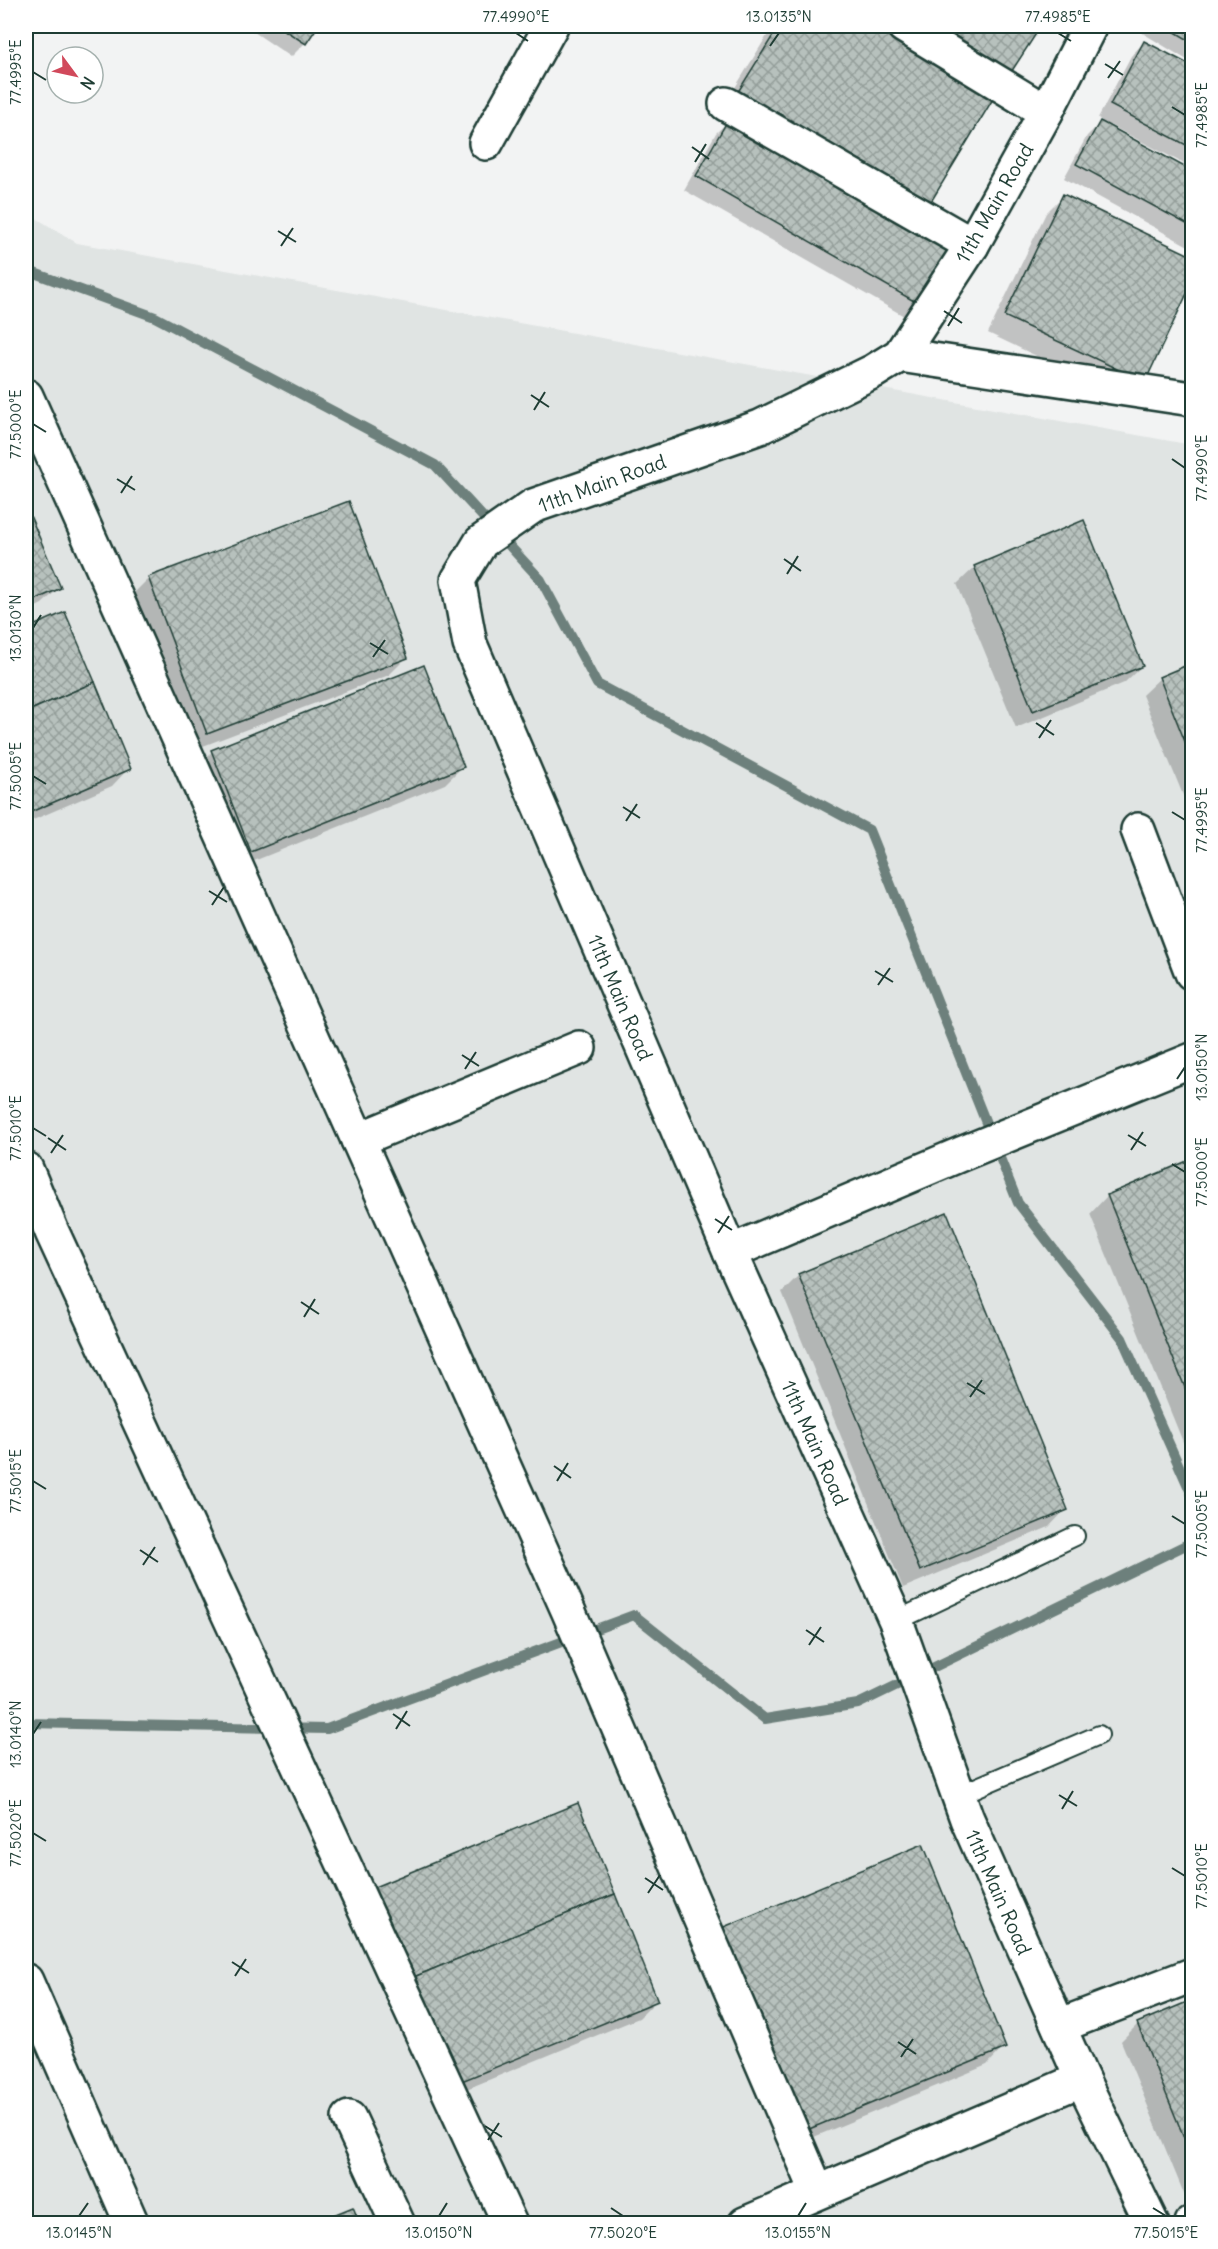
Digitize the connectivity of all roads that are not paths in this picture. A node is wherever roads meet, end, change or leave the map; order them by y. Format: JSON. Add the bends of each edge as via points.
{"nodes":[{"id":1,"x":551,"y":26,"type":"edge"},
{"id":2,"x":904,"y":26,"type":"edge"},
{"id":3,"x":1090,"y":26,"type":"edge"},
{"id":4,"x":726,"y":104,"type":"dead end"},
{"id":5,"x":1046,"y":112,"type":"junction"},
{"id":6,"x":486,"y":143,"type":"dead end"},
{"id":7,"x":972,"y":245,"type":"junction"},
{"id":8,"x":900,"y":355,"type":"junction"},
{"id":9,"x":26,"y":396,"type":"edge"},
{"id":10,"x":1192,"y":399,"type":"edge"},
{"id":11,"x":1138,"y":830,"type":"dead end"},
{"id":12,"x":1192,"y":973,"type":"edge"},
{"id":13,"x":579,"y":1048,"type":"dead end"},
{"id":14,"x":1192,"y":1060,"type":"edge"},
{"id":15,"x":358,"y":1140,"type":"junction"},
{"id":16,"x":26,"y":1169,"type":"edge"},
{"id":17,"x":730,"y":1252,"type":"junction"},
{"id":18,"x":1075,"y":1536,"type":"dead end"},
{"id":19,"x":896,"y":1621,"type":"junction"},
{"id":20,"x":1099,"y":1735,"type":"dead end"},
{"id":21,"x":959,"y":1795,"type":"junction"},
{"id":22,"x":1192,"y":1975,"type":"edge"},
{"id":23,"x":26,"y":1981,"type":"edge"},
{"id":24,"x":1059,"y":2026,"type":"junction"},
{"id":25,"x":35,"y":2028,"type":"edge"},
{"id":26,"x":1082,"y":2079,"type":"junction"},
{"id":27,"x":349,"y":2118,"type":"dead end"},
{"id":28,"x":817,"y":2191,"type":"junction"},
{"id":29,"x":130,"y":2223,"type":"edge"},
{"id":30,"x":398,"y":2223,"type":"edge"},
{"id":31,"x":510,"y":2223,"type":"edge"},
{"id":32,"x":745,"y":2223,"type":"edge"},
{"id":33,"x":1152,"y":2223,"type":"edge"}],
"edges":[{"from":1,"to":6,"type":"street"},
{"from":2,"to":5,"type":"street"},
{"from":3,"to":5,"type":"street","name":"11th Main Road"},
{"from":4,"to":7,"type":"street"},
{"from":5,"to":7,"type":"street","name":"11th Main Road"},
{"from":7,"to":8,"type":"street","name":"11th Main Road"},
{"from":8,"to":10,"type":"street"},
{"from":8,"to":17,"type":"street","name":"11th Main Road","via":[[760,427],[533,506],[481,542],[458,580],[470,644]]},
{"from":9,"to":15,"type":"street"},
{"from":11,"to":12,"type":"street"},
{"from":13,"to":15,"type":"street"},
{"from":14,"to":17,"type":"street"},
{"from":15,"to":28,"type":"street","via":[[568,1610]]},
{"from":16,"to":31,"type":"street"},
{"from":17,"to":19,"type":"street","name":"11th Main Road"},
{"from":18,"to":19,"type":"lane"},
{"from":19,"to":21,"type":"street","name":"11th Main Road"},
{"from":20,"to":21,"type":"lane"},
{"from":21,"to":24,"type":"street","name":"11th Main Road"},
{"from":22,"to":24,"type":"street"},
{"from":23,"to":25,"type":"street"},
{"from":24,"to":26,"type":"street","name":"11th Main Road"},
{"from":25,"to":29,"type":"street"},
{"from":26,"to":28,"type":"street"},
{"from":26,"to":33,"type":"street","name":"11th Main Road"},
{"from":27,"to":30,"type":"street"},
{"from":28,"to":32,"type":"street"}]}
